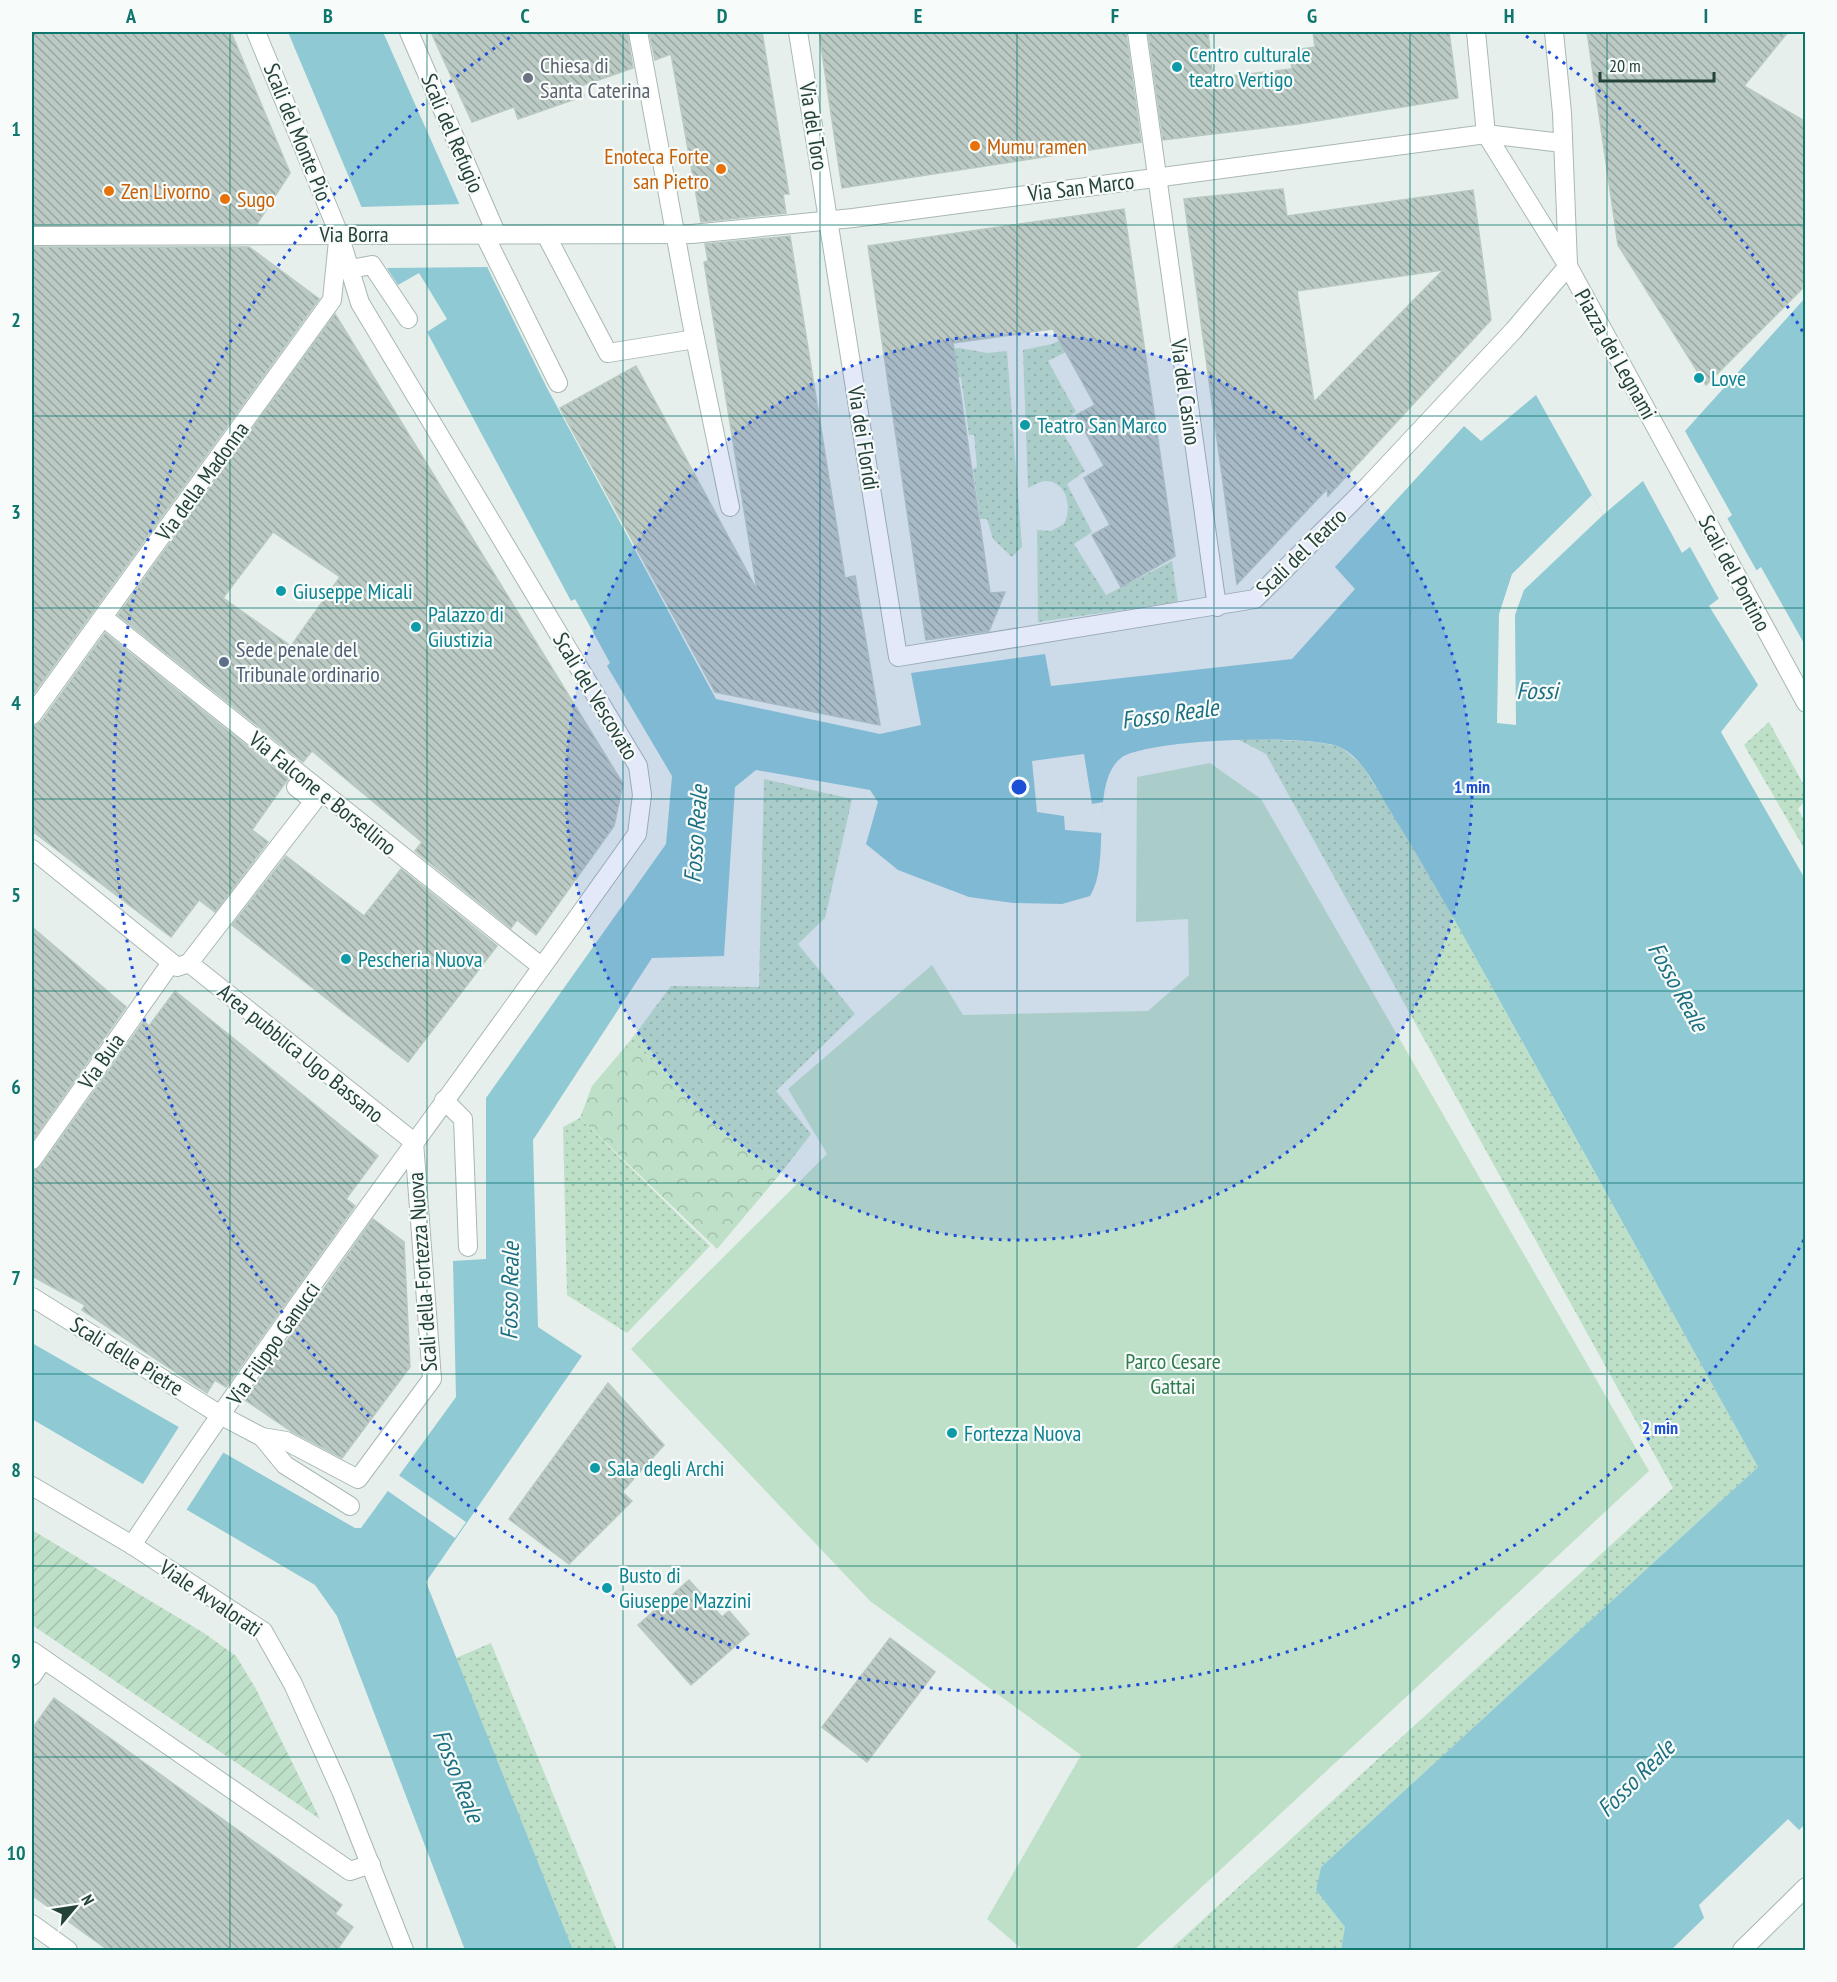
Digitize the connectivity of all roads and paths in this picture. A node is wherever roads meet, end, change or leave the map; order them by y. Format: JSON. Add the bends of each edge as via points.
{"nodes":[{"id":1,"x":256,"y":32,"type":"edge"},
{"id":2,"x":409,"y":32,"type":"edge"},
{"id":3,"x":638,"y":32,"type":"edge"},
{"id":4,"x":798,"y":32,"type":"edge"},
{"id":5,"x":1137,"y":32,"type":"edge"},
{"id":6,"x":1476,"y":32,"type":"edge"},
{"id":7,"x":1554,"y":32,"type":"edge"},
{"id":8,"x":1486,"y":134,"type":"junction"},
{"id":9,"x":1562,"y":143,"type":"junction"},
{"id":10,"x":1156,"y":178,"type":"junction"},
{"id":11,"x":829,"y":220,"type":"junction"},
{"id":12,"x":339,"y":234,"type":"junction"},
{"id":13,"x":487,"y":234,"type":"junction"},
{"id":14,"x":546,"y":235,"type":"junction"},
{"id":15,"x":676,"y":235,"type":"junction"},
{"id":16,"x":32,"y":236,"type":"edge"},
{"id":17,"x":1568,"y":266,"type":"junction"},
{"id":18,"x":350,"y":269,"type":"junction"},
{"id":19,"x":408,"y":319,"type":"dead end"},
{"id":20,"x":695,"y":339,"type":"junction"},
{"id":21,"x":558,"y":383,"type":"dead end"},
{"id":22,"x":1664,"y":442,"type":"joint"},
{"id":23,"x":730,"y":507,"type":"dead end"},
{"id":24,"x":1216,"y":607,"type":"junction"},
{"id":25,"x":104,"y":618,"type":"junction"},
{"id":26,"x":898,"y":657,"type":"joint"},
{"id":27,"x":1800,"y":688,"type":"edge"},
{"id":28,"x":32,"y":716,"type":"edge"},
{"id":29,"x":290,"y":767,"type":"junction"},
{"id":30,"x":32,"y":849,"type":"edge"},
{"id":31,"x":180,"y":963,"type":"junction"},
{"id":32,"x":542,"y":967,"type":"junction"},
{"id":33,"x":444,"y":1100,"type":"junction"},
{"id":34,"x":414,"y":1142,"type":"junction"},
{"id":35,"x":32,"y":1160,"type":"edge"},
{"id":36,"x":468,"y":1246,"type":"dead end"},
{"id":37,"x":32,"y":1297,"type":"edge"},
{"id":38,"x":222,"y":1416,"type":"junction"},
{"id":39,"x":262,"y":1437,"type":"junction"},
{"id":40,"x":32,"y":1486,"type":"edge"},
{"id":41,"x":350,"y":1506,"type":"dead end"},
{"id":42,"x":132,"y":1545,"type":"junction"},
{"id":43,"x":37,"y":1655,"type":"edge"},
{"id":44,"x":32,"y":1676,"type":"edge"},
{"id":45,"x":370,"y":1864,"type":"junction"},
{"id":46,"x":1806,"y":1887,"type":"edge"},
{"id":47,"x":32,"y":1924,"type":"edge"},
{"id":48,"x":68,"y":1950,"type":"edge"},
{"id":49,"x":404,"y":1950,"type":"edge"},
{"id":50,"x":1742,"y":1950,"type":"edge"}],
"edges":[{"from":1,"to":12,"type":"street","name":"Scali del Monte Pio"},
{"from":2,"to":13,"type":"street","name":"Scali del Refugio"},
{"from":3,"to":15,"type":"street"},
{"from":4,"to":11,"type":"street","name":"Via del Toro"},
{"from":5,"to":10,"type":"street","name":"Via del Casino"},
{"from":6,"to":8,"type":"street","name":"Piazza dei Legnami"},
{"from":7,"to":9,"type":"street","name":"Piazza dei Legnami"},
{"from":8,"to":9,"type":"street"},
{"from":8,"to":10,"type":"street","name":"Via San Marco"},
{"from":8,"to":17,"type":"street","name":"Piazza dei Legnami"},
{"from":9,"to":17,"type":"street","name":"Piazza dei Legnami"},
{"from":10,"to":11,"type":"street","name":"Via San Marco"},
{"from":10,"to":24,"type":"street","name":"Via del Casino"},
{"from":11,"to":15,"type":"street","name":"Via San Marco"},
{"from":11,"to":26,"type":"street","name":"Via dei Floridi"},
{"from":12,"to":13,"type":"street","name":"Via Borra"},
{"from":12,"to":16,"type":"street","name":"Via Borra"},
{"from":12,"to":18,"type":"street","name":"Scali del Vescovato"},
{"from":12,"to":25,"type":"street","name":"Via della Madonna","via":[[332,300]]},
{"from":13,"to":14,"type":"street","name":"Via Borra"},
{"from":13,"to":21,"type":"street","name":"Scali del Refugio"},
{"from":14,"to":15,"type":"street","name":"Via Borra"},
{"from":14,"to":20,"type":"street","via":[[608,353]]},
{"from":15,"to":20,"type":"street"},
{"from":17,"to":22,"type":"street","name":"Piazza dei Legnami"},
{"from":17,"to":24,"type":"street","name":"Scali del Teatro","via":[[1377,477],[1255,599]]},
{"from":18,"to":19,"type":"street","via":[[372,265]]},
{"from":18,"to":32,"type":"street","name":"Scali del Vescovato","via":[[360,303],[638,766],[642,795],[637,834]]},
{"from":20,"to":23,"type":"street"},
{"from":22,"to":27,"type":"street","name":"Scali del Pontino"},
{"from":24,"to":26,"type":"street","name":"Scali del Teatro"},
{"from":25,"to":28,"type":"street","name":"Via della Madonna"},
{"from":25,"to":29,"type":"street","name":"Via Falcone e Borsellino"},
{"from":29,"to":31,"type":"street","via":[[283,777],[314,801],[222,921]]},
{"from":29,"to":32,"type":"street","name":"Via Falcone e Borsellino"},
{"from":30,"to":31,"type":"street","name":"Area pubblica Ugo Bassano"},
{"from":31,"to":34,"type":"street","name":"Area pubblica Ugo Bassano"},
{"from":31,"to":35,"type":"street","name":"Via Buia"},
{"from":32,"to":33,"type":"street","name":"Scali del Vescovato"},
{"from":33,"to":34,"type":"street","name":"Scali del Vescovato"},
{"from":33,"to":36,"type":"street","via":[[463,1119]]},
{"from":34,"to":38,"type":"street","name":"Via Filippo Ganucci"},
{"from":34,"to":39,"type":"street","name":"Scali della Fortezza Nuova","via":[[432,1379],[358,1479],[286,1441]]},
{"from":37,"to":38,"type":"street","name":"Scali delle Pietre"},
{"from":38,"to":39,"type":"street","name":"Scali della Fortezza Nuova"},
{"from":38,"to":42,"type":"street","name":"Via Filippo Ganucci"},
{"from":39,"to":41,"type":"street","via":[[285,1465]]},
{"from":40,"to":42,"type":"street","name":"Viale Avvalorati"},
{"from":42,"to":45,"type":"street","name":"Viale Avvalorati","via":[[249,1620],[271,1640],[342,1793]]},
{"from":43,"to":44,"type":"street"},
{"from":43,"to":45,"type":"street","via":[[350,1871]]},
{"from":45,"to":49,"type":"street","name":"Viale Avvalorati"},
{"from":46,"to":50,"type":"street"},
{"from":47,"to":48,"type":"street"}]}
